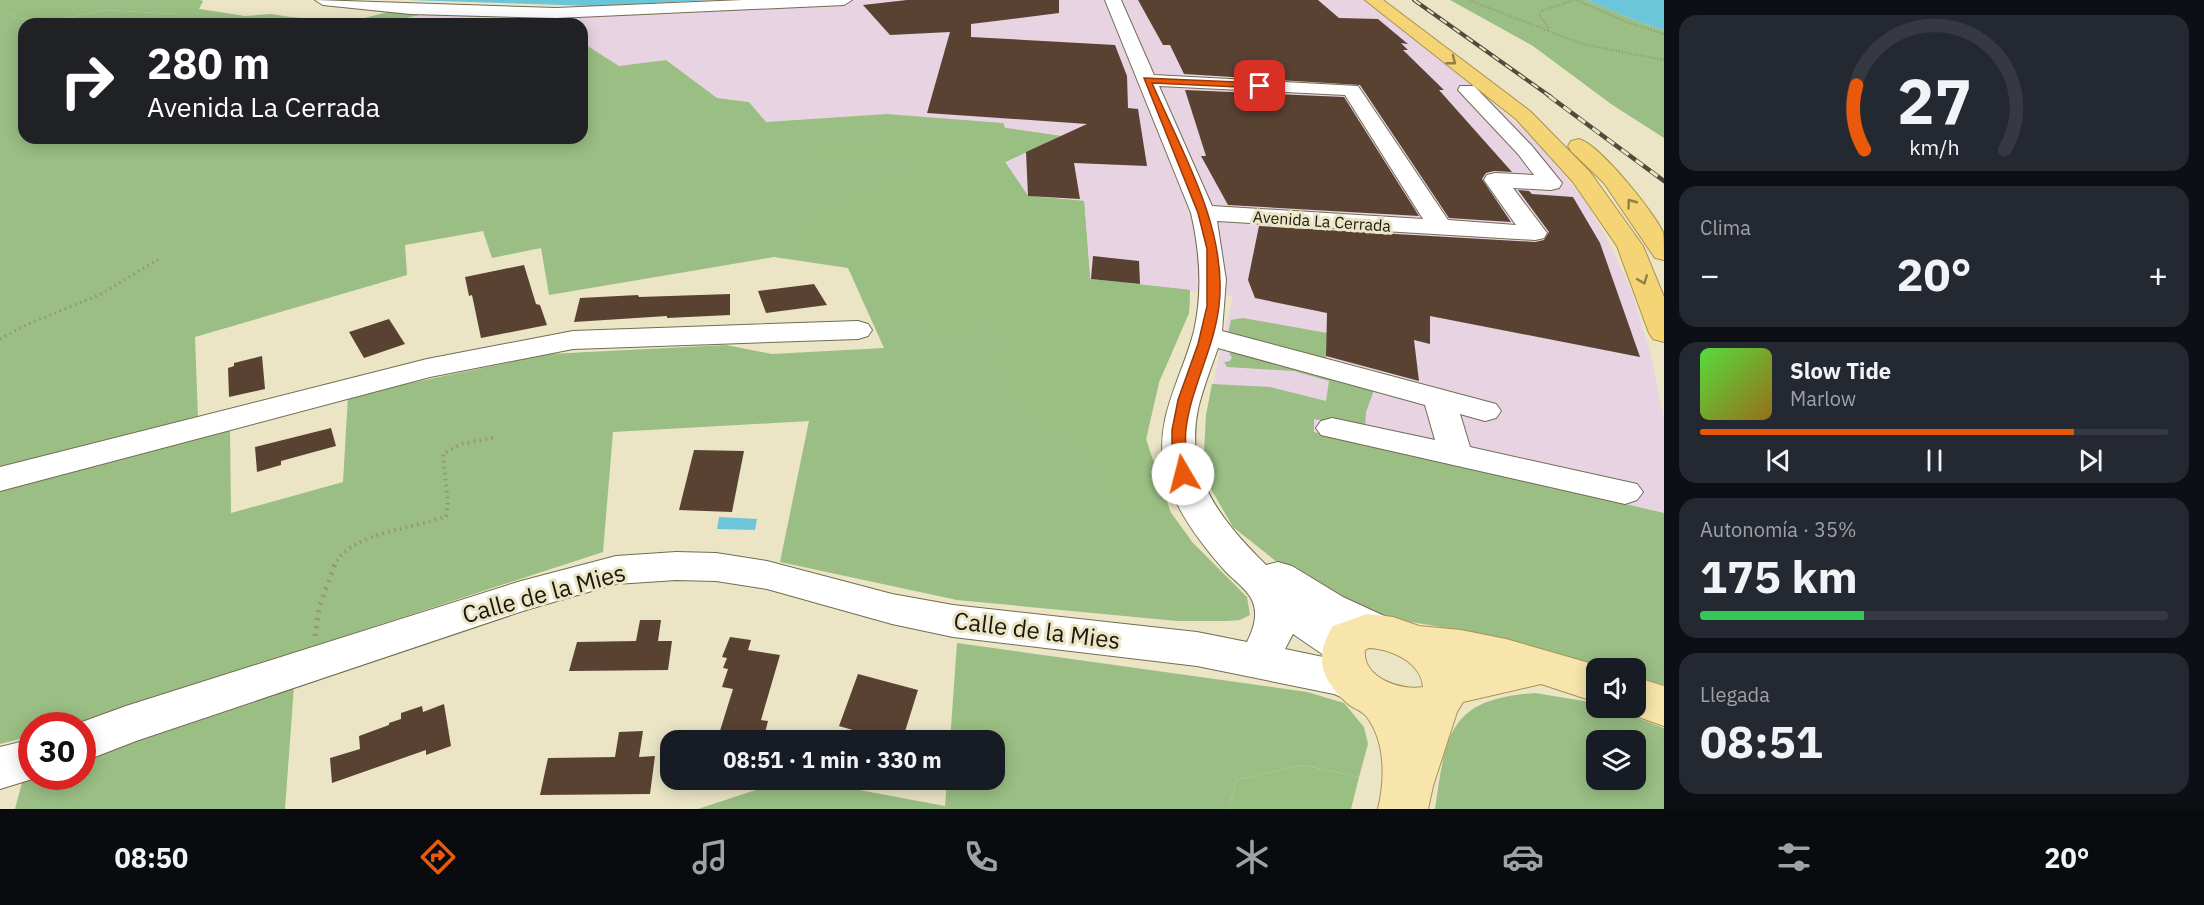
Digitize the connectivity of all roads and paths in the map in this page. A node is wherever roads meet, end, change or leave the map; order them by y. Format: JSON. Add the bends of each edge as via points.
{"nodes":[{"id":1,"x":323,"y":0,"type":"edge"},
{"id":2,"x":844,"y":0,"type":"edge"},
{"id":3,"x":1373,"y":0,"type":"edge"},
{"id":4,"x":1394,"y":0,"type":"edge"},
{"id":5,"x":1469,"y":0,"type":"edge"},
{"id":6,"x":1575,"y":0,"type":"edge"},
{"id":7,"x":1127,"y":10,"type":"edge"},
{"id":8,"x":1548,"y":31,"type":"junction"},
{"id":9,"x":1664,"y":34,"type":"edge"},
{"id":10,"x":1664,"y":59,"type":"edge"},
{"id":11,"x":1147,"y":80,"type":"junction"},
{"id":12,"x":1467,"y":90,"type":"dead end"},
{"id":13,"x":1203,"y":213,"type":"junction"},
{"id":14,"x":1442,"y":228,"type":"junction"},
{"id":15,"x":1664,"y":252,"type":"edge"},
{"id":16,"x":159,"y":259,"type":"dead end"},
{"id":17,"x":858,"y":330,"type":"dead end"},
{"id":18,"x":1664,"y":333,"type":"edge"},
{"id":19,"x":1206,"y":336,"type":"junction"},
{"id":20,"x":0,"y":339,"type":"edge"},
{"id":21,"x":1439,"y":399,"type":"junction"},
{"id":22,"x":1485,"y":411,"type":"dead end"},
{"id":23,"x":1332,"y":428,"type":"dead end"},
{"id":24,"x":497,"y":437,"type":"dead end"},
{"id":25,"x":1456,"y":455,"type":"junction"},
{"id":26,"x":0,"y":479,"type":"edge"},
{"id":27,"x":1625,"y":492,"type":"dead end"},
{"id":28,"x":1204,"y":518,"type":"junction"},
{"id":29,"x":1264,"y":584,"type":"junction"},
{"id":30,"x":1265,"y":648,"type":"junction"},
{"id":31,"x":1197,"y":649,"type":"junction"},
{"id":32,"x":1370,"y":660,"type":"junction"},
{"id":33,"x":316,"y":663,"type":"junction"},
{"id":34,"x":1577,"y":677,"type":"edge"},
{"id":35,"x":1442,"y":696,"type":"junction"},
{"id":36,"x":1646,"y":700,"type":"edge"},
{"id":37,"x":1664,"y":706,"type":"edge"},
{"id":38,"x":96,"y":737,"type":"edge"},
{"id":39,"x":18,"y":763,"type":"edge"},
{"id":40,"x":0,"y":768,"type":"edge"},
{"id":41,"x":1406,"y":797,"type":"edge"}],
"edges":[{"from":1,"to":2,"type":"street","via":[[410,9],[556,13]]},
{"from":3,"to":18,"type":"highway","one_way":true,"via":[[1523,115],[1582,177],[1630,246]]},
{"from":15,"to":4,"type":"highway","one_way":true,"via":[[1612,178],[1551,120]]},
{"from":5,"to":8,"type":"path"},
{"from":6,"to":8,"type":"path","via":[[1541,11]]},
{"from":6,"to":9,"type":"path"},
{"from":7,"to":11,"type":"street"},
{"from":8,"to":10,"type":"path","via":[[1590,46]]},
{"from":11,"to":13,"type":"street"},
{"from":11,"to":14,"type":"street","via":[[1351,90]]},
{"from":12,"to":14,"type":"street","name":"Avenida La Cerrada","via":[[1551,183],[1495,180],[1535,233]]},
{"from":13,"to":14,"type":"street","name":"Avenida La Cerrada"},
{"from":13,"to":19,"type":"street","via":[[1214,276]]},
{"from":16,"to":20,"type":"path","via":[[101,294]]},
{"from":17,"to":26,"type":"street","via":[[573,340],[427,368]]},
{"from":19,"to":21,"type":"street"},
{"from":19,"to":28,"type":"street","via":[[1179,430],[1183,474]]},
{"from":21,"to":22,"type":"street"},
{"from":21,"to":25,"type":"street"},
{"from":23,"to":25,"type":"street"},
{"from":24,"to":33,"type":"path","via":[[447,449],[446,516],[352,544],[339,556],[315,624]]},
{"from":25,"to":27,"type":"street"},
{"from":28,"to":29,"type":"street"},
{"from":28,"to":32,"type":"street","via":[[1293,587],[1338,613]]},
{"from":29,"to":30,"type":"street","via":[[1273,602],[1276,621]]},
{"from":29,"to":32,"type":"street","via":[[1318,632]]},
{"from":30,"to":31,"type":"street","name":"Calle de la Mies"},
{"from":30,"to":32,"type":"street","name":"Calle de la Mies"},
{"from":31,"to":32,"type":"street","name":"Calle de la Mies","via":[[1342,678]]},
{"from":31,"to":33,"type":"street","name":"Calle de la Mies","via":[[952,621],[767,575],[676,566],[616,570],[521,596]]},
{"from":32,"to":34,"type":"main road","via":[[1447,645],[1490,652]]},
{"from":32,"to":35,"type":"main road","via":[[1412,709],[1426,708]]},
{"from":32,"to":35,"type":"main road","via":[[1438,665],[1445,678]]},
{"from":32,"to":41,"type":"main road","via":[[1404,747]]},
{"from":33,"to":38,"type":"street","name":"Calle de la Mies"},
{"from":34,"to":35,"type":"main road","via":[[1535,669],[1508,671]]},
{"from":35,"to":41,"type":"main road"},
{"from":36,"to":37,"type":"main road"},
{"from":39,"to":40,"type":"street"}]}
